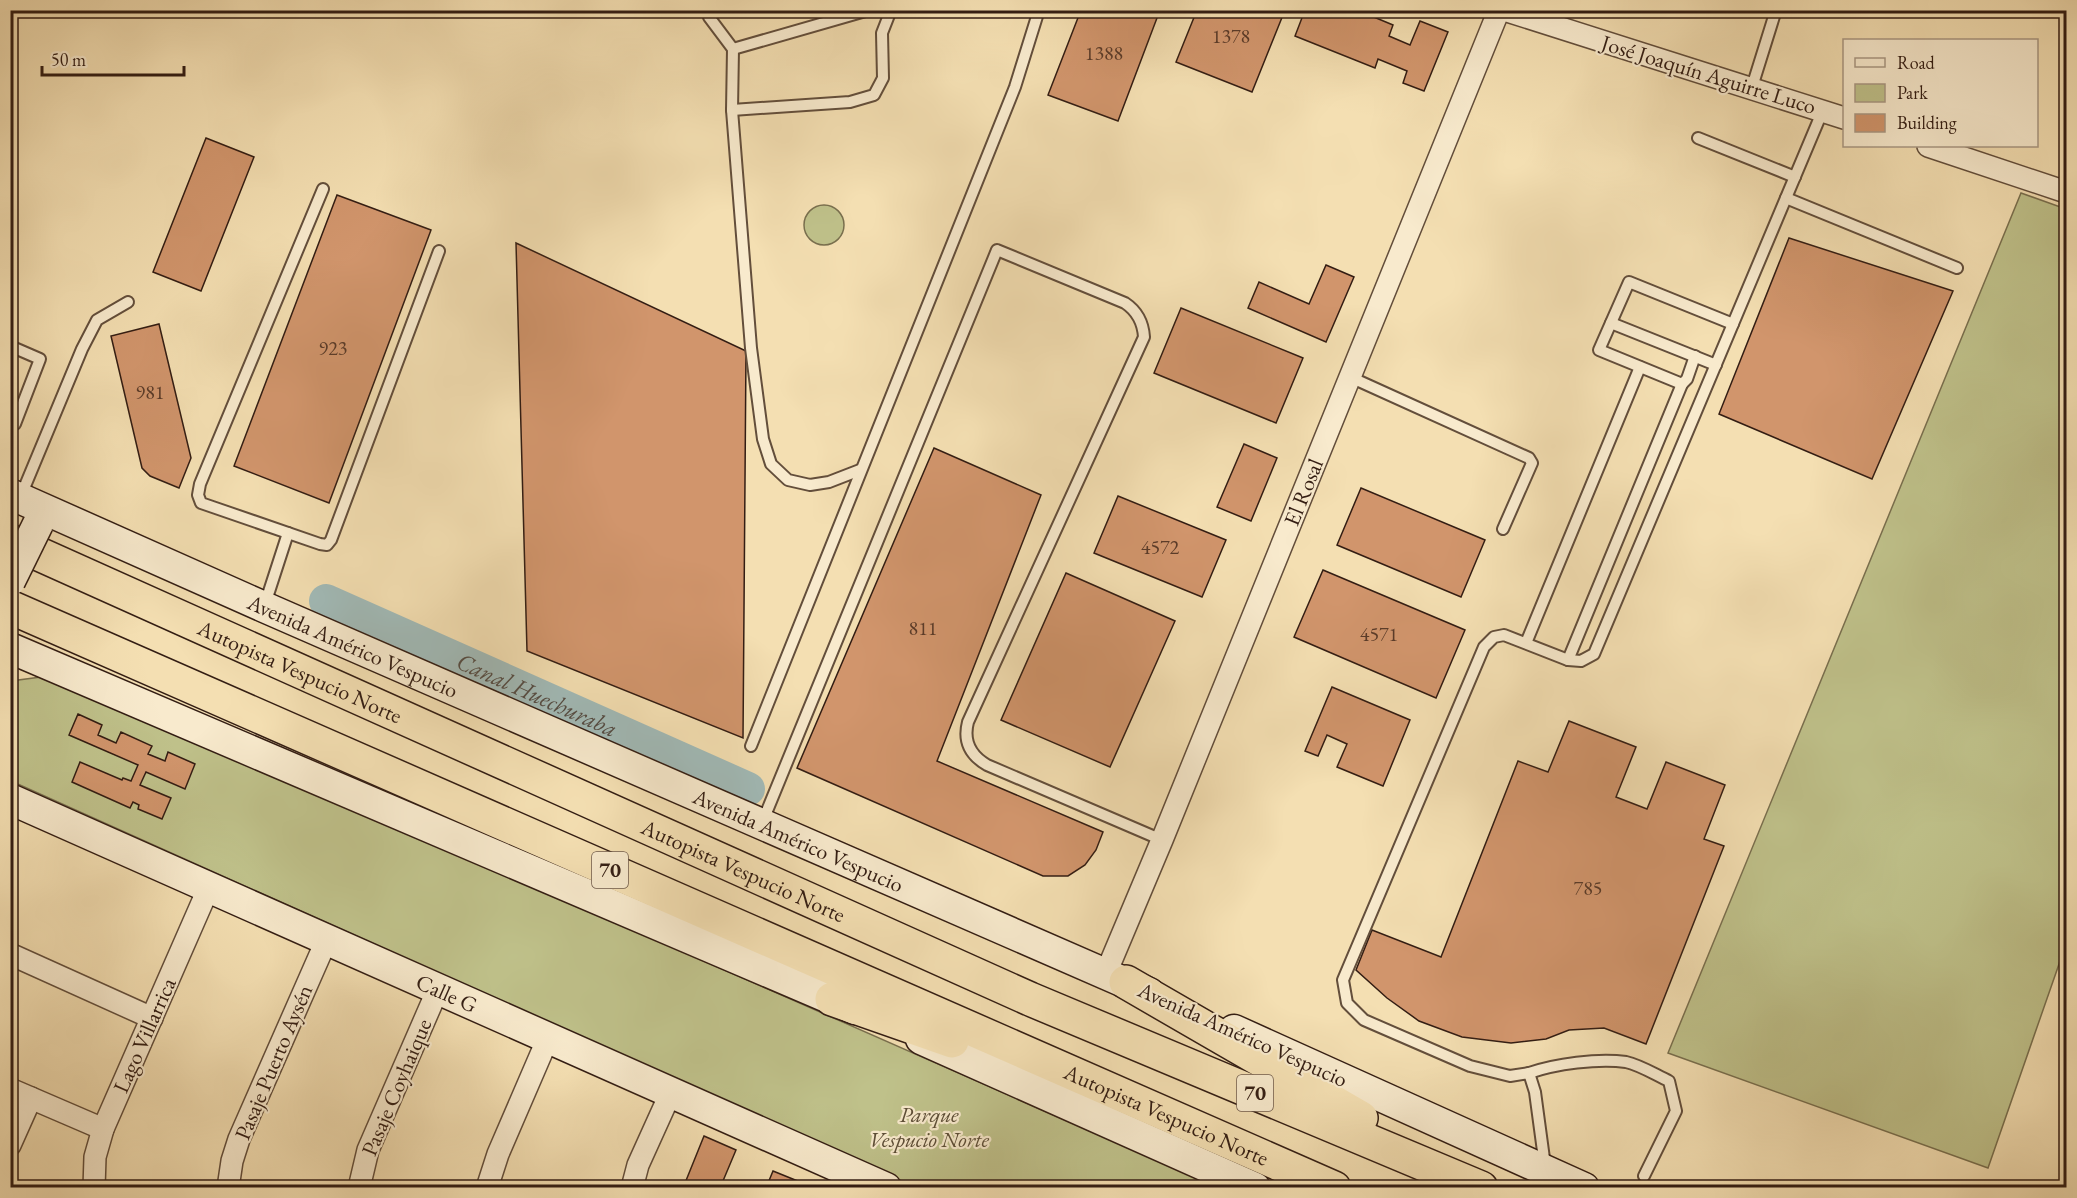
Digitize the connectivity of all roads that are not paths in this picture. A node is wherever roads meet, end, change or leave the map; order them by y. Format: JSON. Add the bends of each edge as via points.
{"nodes":[{"id":1,"x":708,"y":10,"type":"edge"},
{"id":2,"x":870,"y":10,"type":"edge"},
{"id":3,"x":891,"y":10,"type":"edge"},
{"id":4,"x":1039,"y":10,"type":"edge"},
{"id":5,"x":1499,"y":10,"type":"edge"},
{"id":6,"x":1504,"y":10,"type":"edge"},
{"id":7,"x":1776,"y":10,"type":"edge"},
{"id":8,"x":733,"y":49,"type":"junction"},
{"id":9,"x":1752,"y":87,"type":"junction"},
{"id":10,"x":732,"y":110,"type":"junction"},
{"id":11,"x":1823,"y":110,"type":"junction"},
{"id":12,"x":1843,"y":117,"type":"edge"},
{"id":13,"x":1698,"y":138,"type":"dead end"},
{"id":14,"x":1931,"y":147,"type":"edge"},
{"id":15,"x":1795,"y":177,"type":"junction"},
{"id":16,"x":323,"y":189,"type":"dead end"},
{"id":17,"x":2067,"y":192,"type":"edge"},
{"id":18,"x":1786,"y":198,"type":"junction"},
{"id":19,"x":439,"y":252,"type":"dead end"},
{"id":20,"x":1957,"y":268,"type":"dead end"},
{"id":21,"x":128,"y":302,"type":"dead end"},
{"id":22,"x":1611,"y":323,"type":"junction"},
{"id":23,"x":1733,"y":324,"type":"junction"},
{"id":24,"x":10,"y":345,"type":"edge"},
{"id":25,"x":1695,"y":356,"type":"junction"},
{"id":26,"x":1716,"y":365,"type":"junction"},
{"id":27,"x":1640,"y":367,"type":"junction"},
{"id":28,"x":1350,"y":377,"type":"junction"},
{"id":29,"x":1682,"y":384,"type":"junction"},
{"id":30,"x":10,"y":422,"type":"edge"},
{"id":31,"x":860,"y":470,"type":"junction"},
{"id":32,"x":28,"y":506,"type":"edge"},
{"id":33,"x":1503,"y":529,"type":"dead end"},
{"id":34,"x":288,"y":533,"type":"junction"},
{"id":35,"x":10,"y":541,"type":"edge"},
{"id":36,"x":10,"y":581,"type":"edge"},
{"id":37,"x":10,"y":607,"type":"edge"},
{"id":38,"x":264,"y":607,"type":"junction"},
{"id":39,"x":1526,"y":644,"type":"junction"},
{"id":40,"x":10,"y":648,"type":"edge"},
{"id":41,"x":1568,"y":660,"type":"junction"},
{"id":42,"x":56,"y":668,"type":"junction"},
{"id":43,"x":10,"y":670,"type":"edge"},
{"id":44,"x":751,"y":746,"type":"dead end"},
{"id":45,"x":10,"y":799,"type":"edge"},
{"id":46,"x":762,"y":823,"type":"junction"},
{"id":47,"x":1162,"y":840,"type":"junction"},
{"id":48,"x":209,"y":887,"type":"junction"},
{"id":49,"x":327,"y":939,"type":"junction"},
{"id":50,"x":10,"y":954,"type":"edge"},
{"id":51,"x":1116,"y":978,"type":"junction"},
{"id":52,"x":438,"y":989,"type":"junction"},
{"id":53,"x":832,"y":999,"type":"junction"},
{"id":54,"x":152,"y":1018,"type":"junction"},
{"id":55,"x":548,"y":1038,"type":"junction"},
{"id":56,"x":1528,"y":1073,"type":"junction"},
{"id":57,"x":10,"y":1089,"type":"edge"},
{"id":58,"x":671,"y":1092,"type":"junction"},
{"id":59,"x":31,"y":1098,"type":"junction"},
{"id":60,"x":103,"y":1129,"type":"junction"},
{"id":61,"x":1210,"y":1133,"type":"junction"},
{"id":62,"x":10,"y":1145,"type":"edge"},
{"id":63,"x":1545,"y":1169,"type":"junction"},
{"id":64,"x":1644,"y":1176,"type":"dead end"},
{"id":65,"x":1480,"y":1187,"type":"edge"},
{"id":66,"x":94,"y":1188,"type":"edge"},
{"id":67,"x":228,"y":1188,"type":"edge"},
{"id":68,"x":359,"y":1188,"type":"edge"},
{"id":69,"x":487,"y":1188,"type":"edge"},
{"id":70,"x":632,"y":1188,"type":"edge"},
{"id":71,"x":886,"y":1188,"type":"edge"},
{"id":72,"x":1255,"y":1188,"type":"edge"},
{"id":73,"x":1334,"y":1188,"type":"edge"},
{"id":74,"x":1584,"y":1188,"type":"edge"}],
"edges":[{"from":1,"to":8,"type":"lane"},
{"from":2,"to":8,"type":"lane"},
{"from":3,"to":10,"type":"lane","via":[[882,33],[883,78],[874,95],[850,102]]},
{"from":4,"to":31,"type":"lane","via":[[1016,87]]},
{"from":5,"to":28,"type":"street","name":"El Rosal"},
{"from":6,"to":9,"type":"street","name":"José Joaquín Aguirre Luco"},
{"from":7,"to":9,"type":"lane"},
{"from":8,"to":10,"type":"lane"},
{"from":9,"to":11,"type":"street","name":"José Joaquín Aguirre Luco"},
{"from":10,"to":31,"type":"lane","via":[[751,348],[763,439],[771,464],[788,480],[810,485]]},
{"from":11,"to":12,"type":"street","name":"José Joaquín Aguirre Luco"},
{"from":11,"to":15,"type":"lane"},
{"from":13,"to":15,"type":"lane"},
{"from":14,"to":17,"type":"street"},
{"from":15,"to":18,"type":"lane"},
{"from":16,"to":34,"type":"lane","via":[[198,495],[201,503]]},
{"from":18,"to":20,"type":"lane"},
{"from":18,"to":23,"type":"lane"},
{"from":19,"to":34,"type":"lane","via":[[331,540],[320,544]]},
{"from":21,"to":32,"type":"lane","via":[[97,320],[82,349]]},
{"from":22,"to":23,"type":"lane","via":[[1629,282]]},
{"from":22,"to":25,"type":"lane"},
{"from":22,"to":27,"type":"lane","via":[[1599,350]]},
{"from":23,"to":26,"type":"lane"},
{"from":24,"to":30,"type":"lane","via":[[40,359],[15,424]]},
{"from":25,"to":26,"type":"lane"},
{"from":25,"to":29,"type":"lane"},
{"from":26,"to":41,"type":"lane","via":[[1594,654],[1581,661]]},
{"from":27,"to":29,"type":"lane"},
{"from":27,"to":39,"type":"lane"},
{"from":28,"to":33,"type":"lane","via":[[1529,458],[1532,463]]},
{"from":28,"to":47,"type":"street","name":"El Rosal"},
{"from":29,"to":41,"type":"lane"},
{"from":31,"to":44,"type":"lane"},
{"from":32,"to":36,"type":"main road","bridge":true},
{"from":32,"to":38,"type":"main road","name":"Avenida Américo Vespucio"},
{"from":34,"to":38,"type":"lane"},
{"from":35,"to":65,"type":"highway","name":"Autopista Vespucio Norte","number":"70","via":[[1030,999]]},
{"from":37,"to":61,"type":"highway","name":"Autopista Vespucio Norte","number":"70"},
{"from":38,"to":46,"type":"main road","name":"Avenida Américo Vespucio"},
{"from":39,"to":41,"type":"lane"},
{"from":39,"to":56,"type":"lane","via":[[1504,635],[1494,636],[1484,647],[1343,980],[1347,1003],[1364,1020],[1470,1066],[1510,1076]]},
{"from":40,"to":42,"type":"main road"},
{"from":42,"to":43,"type":"main road"},
{"from":42,"to":53,"type":"main road"},
{"from":45,"to":48,"type":"main road","name":"Calle G"},
{"from":46,"to":47,"type":"lane","via":[[998,250],[1125,303],[1140,319],[1144,337],[968,722],[966,739],[973,755],[987,765]]},
{"from":46,"to":51,"type":"main road","name":"Avenida Américo Vespucio"},
{"from":47,"to":51,"type":"street","name":"El Rosal"},
{"from":48,"to":49,"type":"main road","name":"Calle G"},
{"from":48,"to":54,"type":"street","name":"Lago Villarrica"},
{"from":49,"to":52,"type":"main road","name":"Calle G"},
{"from":49,"to":67,"type":"street","name":"Pasaje Puerto Aysén","via":[[238,1139]]},
{"from":50,"to":54,"type":"street"},
{"from":51,"to":63,"type":"main road","name":"Avenida Américo Vespucio"},
{"from":51,"to":65,"type":"highway"},
{"from":52,"to":55,"type":"main road","name":"Calle G"},
{"from":52,"to":68,"type":"street","name":"Pasaje Coyhaique","via":[[368,1150]]},
{"from":53,"to":61,"type":"highway"},
{"from":53,"to":72,"type":"main road"},
{"from":54,"to":60,"type":"street","name":"Lago Villarrica"},
{"from":55,"to":58,"type":"main road","name":"Calle G"},
{"from":55,"to":69,"type":"street"},
{"from":56,"to":63,"type":"lane","via":[[1535,1092]]},
{"from":56,"to":64,"type":"lane","via":[[1546,1066],[1628,1062],[1669,1081],[1676,1111]]},
{"from":57,"to":59,"type":"street"},
{"from":58,"to":70,"type":"street","via":[[638,1165]]},
{"from":58,"to":71,"type":"main road","name":"Calle G"},
{"from":59,"to":60,"type":"street"},
{"from":59,"to":62,"type":"street"},
{"from":60,"to":66,"type":"street","name":"Lago Villarrica","via":[[95,1157]]},
{"from":61,"to":73,"type":"highway","name":"Autopista Vespucio Norte","number":"70"},
{"from":63,"to":74,"type":"main road","name":"Avenida Américo Vespucio"}]}
